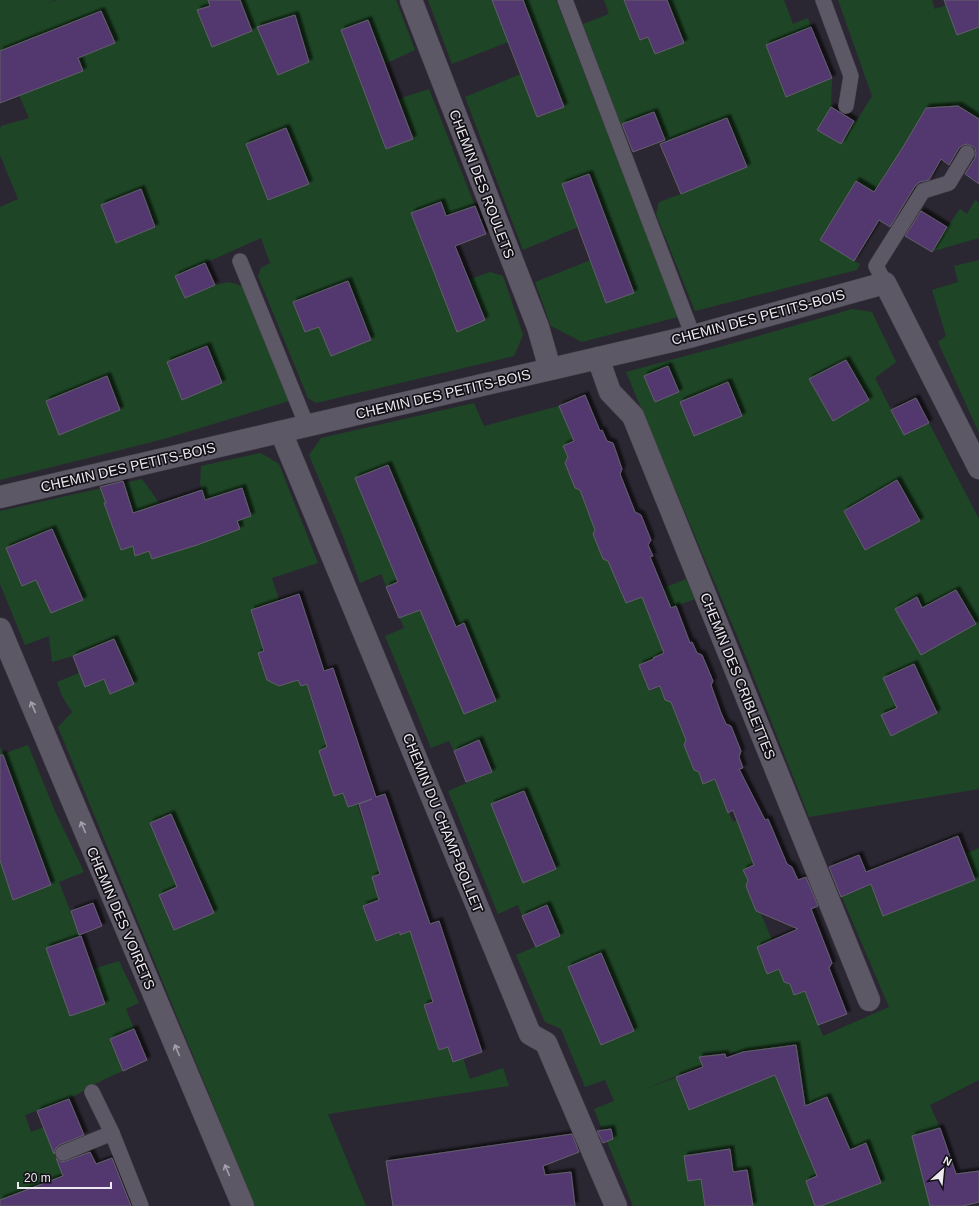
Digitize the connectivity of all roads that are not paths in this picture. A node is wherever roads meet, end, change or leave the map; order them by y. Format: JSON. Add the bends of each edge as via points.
{"nodes":[{"id":1,"x":411,"y":0,"type":"edge"},
{"id":2,"x":565,"y":0,"type":"edge"},
{"id":3,"x":823,"y":0,"type":"edge"},
{"id":4,"x":846,"y":106,"type":"dead end"},
{"id":5,"x":967,"y":153,"type":"dead end"},
{"id":6,"x":240,"y":261,"type":"dead end"},
{"id":7,"x":885,"y":283,"type":"junction"},
{"id":8,"x":693,"y":336,"type":"junction"},
{"id":9,"x":598,"y":358,"type":"junction"},
{"id":10,"x":550,"y":369,"type":"junction"},
{"id":11,"x":307,"y":426,"type":"junction"},
{"id":12,"x":281,"y":432,"type":"junction"},
{"id":13,"x":979,"y":468,"type":"edge"},
{"id":14,"x":0,"y":497,"type":"edge"},
{"id":15,"x":0,"y":629,"type":"edge"},
{"id":16,"x":869,"y":1000,"type":"dead end"},
{"id":17,"x":92,"y":1092,"type":"dead end"},
{"id":18,"x":112,"y":1133,"type":"junction"},
{"id":19,"x":63,"y":1153,"type":"dead end"},
{"id":20,"x":141,"y":1206,"type":"edge"},
{"id":21,"x":242,"y":1206,"type":"edge"},
{"id":22,"x":616,"y":1206,"type":"edge"}],
"edges":[{"from":1,"to":10,"type":"street","name":"CHEMIN DES ROULETS","via":[[538,327]]},
{"from":2,"to":8,"type":"lane"},
{"from":3,"to":4,"type":"lane","via":[[851,76]]},
{"from":5,"to":7,"type":"lane","via":[[949,183],[923,191],[876,266]]},
{"from":6,"to":11,"type":"lane"},
{"from":7,"to":8,"type":"street","name":"CHEMIN DES PETITS-BOIS"},
{"from":7,"to":13,"type":"street"},
{"from":8,"to":9,"type":"street","name":"CHEMIN DES PETITS-BOIS"},
{"from":9,"to":10,"type":"street","name":"CHEMIN DES PETITS-BOIS"},
{"from":9,"to":16,"type":"street","name":"CHEMIN DES CRIBLETTES","via":[[610,392],[633,416]]},
{"from":10,"to":11,"type":"street","name":"CHEMIN DES PETITS-BOIS"},
{"from":11,"to":12,"type":"street","name":"CHEMIN DES PETITS-BOIS"},
{"from":12,"to":14,"type":"street","name":"CHEMIN DES PETITS-BOIS"},
{"from":12,"to":22,"type":"street","name":"CHEMIN DU CHAMP-BOLLET","via":[[530,1034],[546,1044]]},
{"from":21,"to":15,"type":"street","name":"CHEMIN DES VOIRETS","one_way":true},
{"from":17,"to":18,"type":"lane"},
{"from":18,"to":19,"type":"lane"},
{"from":18,"to":20,"type":"lane"}]}
